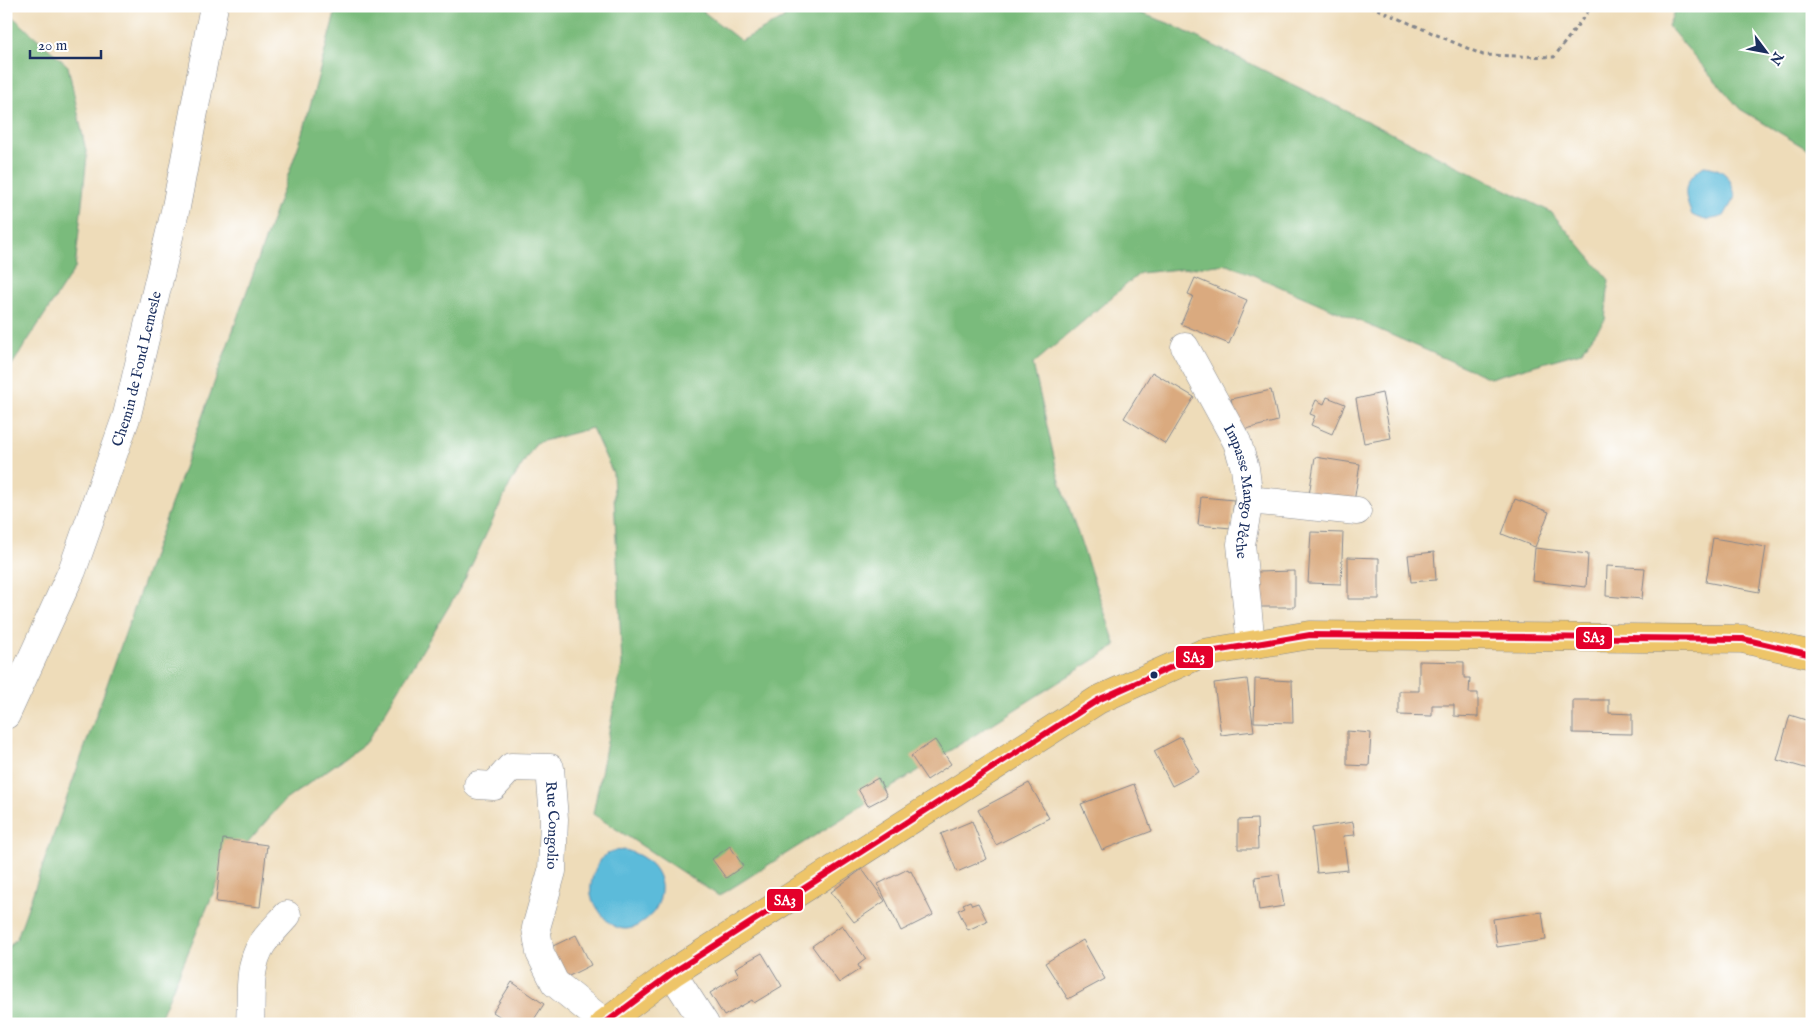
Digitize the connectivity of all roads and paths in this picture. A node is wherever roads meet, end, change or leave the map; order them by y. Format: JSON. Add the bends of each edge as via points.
{"nodes":[{"id":1,"x":214,"y":6,"type":"edge"},
{"id":2,"x":1370,"y":6,"type":"edge"},
{"id":3,"x":1592,"y":6,"type":"edge"},
{"id":4,"x":1186,"y":347,"type":"dead end"},
{"id":5,"x":1250,"y":500,"type":"junction"},
{"id":6,"x":1357,"y":511,"type":"dead end"},
{"id":7,"x":1251,"y":645,"type":"junction"},
{"id":8,"x":1812,"y":656,"type":"edge"},
{"id":9,"x":6,"y":715,"type":"edge"},
{"id":10,"x":478,"y":785,"type":"dead end"},
{"id":11,"x":287,"y":915,"type":"dead end"},
{"id":12,"x":672,"y":973,"type":"junction"},
{"id":13,"x":250,"y":1024,"type":"edge"},
{"id":14,"x":604,"y":1024,"type":"edge"},
{"id":15,"x":705,"y":1024,"type":"edge"}],
"edges":[{"from":1,"to":9,"type":"street","name":"Chemin de Fond Lemesle","via":[[176,207],[127,415],[72,571]]},
{"from":2,"to":3,"type":"path","via":[[1483,55],[1554,57]]},
{"from":4,"to":5,"type":"street","name":"Impasse Mango Pêche","via":[[1237,442]]},
{"from":5,"to":6,"type":"street"},
{"from":5,"to":7,"type":"street","name":"Impasse Mango Pêche","via":[[1241,544]]},
{"from":7,"to":8,"type":"main road","via":[[1310,634],[1743,639]]},
{"from":7,"to":12,"type":"main road","via":[[1203,653],[1098,700]]},
{"from":10,"to":14,"type":"street","name":"Rue Congolio","via":[[494,786],[511,767],[550,768],[554,819],[552,871],[536,928],[540,953],[554,983]]},
{"from":11,"to":13,"type":"street","via":[[262,944],[255,958]]},
{"from":12,"to":14,"type":"main road"},
{"from":12,"to":15,"type":"street"}]}
